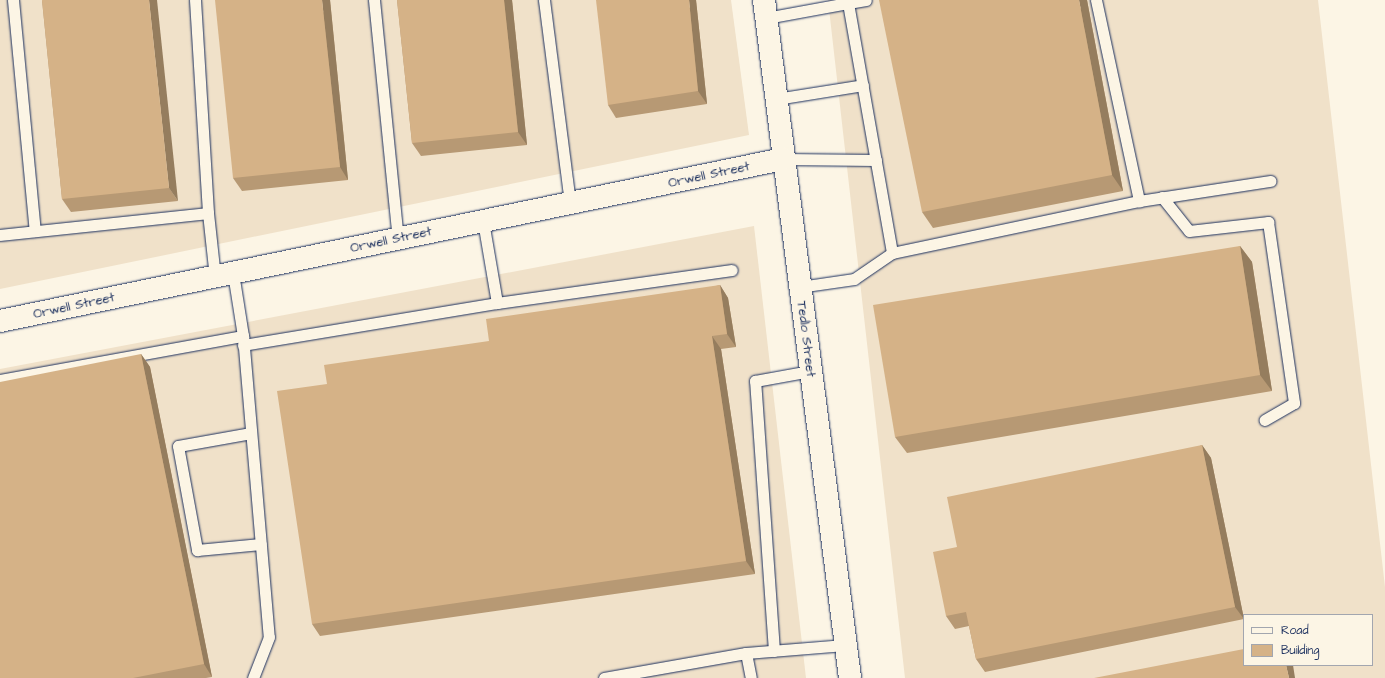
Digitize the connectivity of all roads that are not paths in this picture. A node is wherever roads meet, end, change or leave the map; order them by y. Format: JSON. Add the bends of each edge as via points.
{"nodes":[{"id":1,"x":13,"y":0,"type":"edge"},
{"id":2,"x":195,"y":0,"type":"edge"},
{"id":3,"x":374,"y":0,"type":"edge"},
{"id":4,"x":544,"y":0,"type":"edge"},
{"id":5,"x":866,"y":0,"type":"edge"},
{"id":6,"x":1096,"y":0,"type":"edge"},
{"id":7,"x":848,"y":3,"type":"junction"},
{"id":8,"x":765,"y":9,"type":"edge"},
{"id":9,"x":863,"y":85,"type":"junction"},
{"id":10,"x":776,"y":99,"type":"junction"},
{"id":11,"x":783,"y":159,"type":"junction"},
{"id":12,"x":876,"y":160,"type":"junction"},
{"id":13,"x":1270,"y":181,"type":"dead end"},
{"id":14,"x":1162,"y":197,"type":"junction"},
{"id":15,"x":1139,"y":201,"type":"junction"},
{"id":16,"x":570,"y":203,"type":"junction"},
{"id":17,"x":208,"y":213,"type":"junction"},
{"id":18,"x":483,"y":221,"type":"junction"},
{"id":19,"x":35,"y":231,"type":"junction"},
{"id":20,"x":0,"y":235,"type":"edge"},
{"id":21,"x":398,"y":239,"type":"junction"},
{"id":22,"x":892,"y":253,"type":"junction"},
{"id":23,"x":732,"y":270,"type":"dead end"},
{"id":24,"x":224,"y":275,"type":"junction"},
{"id":25,"x":799,"y":288,"type":"junction"},
{"id":26,"x":497,"y":303,"type":"junction"},
{"id":27,"x":0,"y":322,"type":"edge"},
{"id":28,"x":243,"y":340,"type":"junction"},
{"id":29,"x":810,"y":371,"type":"junction"},
{"id":30,"x":0,"y":380,"type":"edge"},
{"id":31,"x":1264,"y":420,"type":"dead end"},
{"id":32,"x":251,"y":433,"type":"junction"},
{"id":33,"x":261,"y":544,"type":"junction"},
{"id":34,"x":845,"y":645,"type":"junction"},
{"id":35,"x":774,"y":651,"type":"junction"},
{"id":36,"x":746,"y":653,"type":"junction"},
{"id":37,"x":253,"y":678,"type":"edge"},
{"id":38,"x":604,"y":678,"type":"edge"},
{"id":39,"x":751,"y":678,"type":"edge"},
{"id":40,"x":850,"y":678,"type":"edge"}],
"edges":[{"from":1,"to":19,"type":"lane"},
{"from":2,"to":17,"type":"lane"},
{"from":3,"to":21,"type":"lane"},
{"from":4,"to":16,"type":"lane"},
{"from":5,"to":7,"type":"lane"},
{"from":6,"to":15,"type":"lane"},
{"from":7,"to":8,"type":"lane"},
{"from":7,"to":9,"type":"lane"},
{"from":8,"to":10,"type":"street","name":"Tedlo Street"},
{"from":9,"to":10,"type":"lane"},
{"from":9,"to":12,"type":"lane"},
{"from":10,"to":11,"type":"street","name":"Tedlo Street"},
{"from":11,"to":12,"type":"lane"},
{"from":11,"to":16,"type":"street","name":"Orwell Street"},
{"from":11,"to":25,"type":"street","name":"Tedlo Street"},
{"from":12,"to":22,"type":"lane"},
{"from":13,"to":14,"type":"lane"},
{"from":14,"to":15,"type":"lane"},
{"from":14,"to":31,"type":"lane","via":[[1189,231],[1268,222],[1294,403]]},
{"from":15,"to":22,"type":"lane"},
{"from":16,"to":18,"type":"street","name":"Orwell Street"},
{"from":17,"to":19,"type":"lane"},
{"from":17,"to":24,"type":"lane"},
{"from":18,"to":21,"type":"street","name":"Orwell Street"},
{"from":18,"to":26,"type":"lane"},
{"from":19,"to":20,"type":"lane"},
{"from":21,"to":24,"type":"street","name":"Orwell Street"},
{"from":22,"to":25,"type":"lane","via":[[854,279]]},
{"from":23,"to":26,"type":"lane"},
{"from":24,"to":27,"type":"street","name":"Orwell Street"},
{"from":24,"to":28,"type":"lane"},
{"from":25,"to":29,"type":"street","name":"Tedlo Street"},
{"from":26,"to":28,"type":"lane"},
{"from":28,"to":30,"type":"lane"},
{"from":28,"to":32,"type":"lane"},
{"from":29,"to":34,"type":"street","name":"Tedlo Street"},
{"from":29,"to":35,"type":"lane","via":[[754,381]]},
{"from":32,"to":33,"type":"lane"},
{"from":32,"to":33,"type":"lane","via":[[178,446],[197,550]]},
{"from":33,"to":37,"type":"lane","via":[[269,637]]},
{"from":34,"to":35,"type":"lane"},
{"from":34,"to":40,"type":"street","name":"Tedlo Street"},
{"from":35,"to":36,"type":"lane"},
{"from":36,"to":38,"type":"lane"},
{"from":36,"to":39,"type":"lane"}]}
